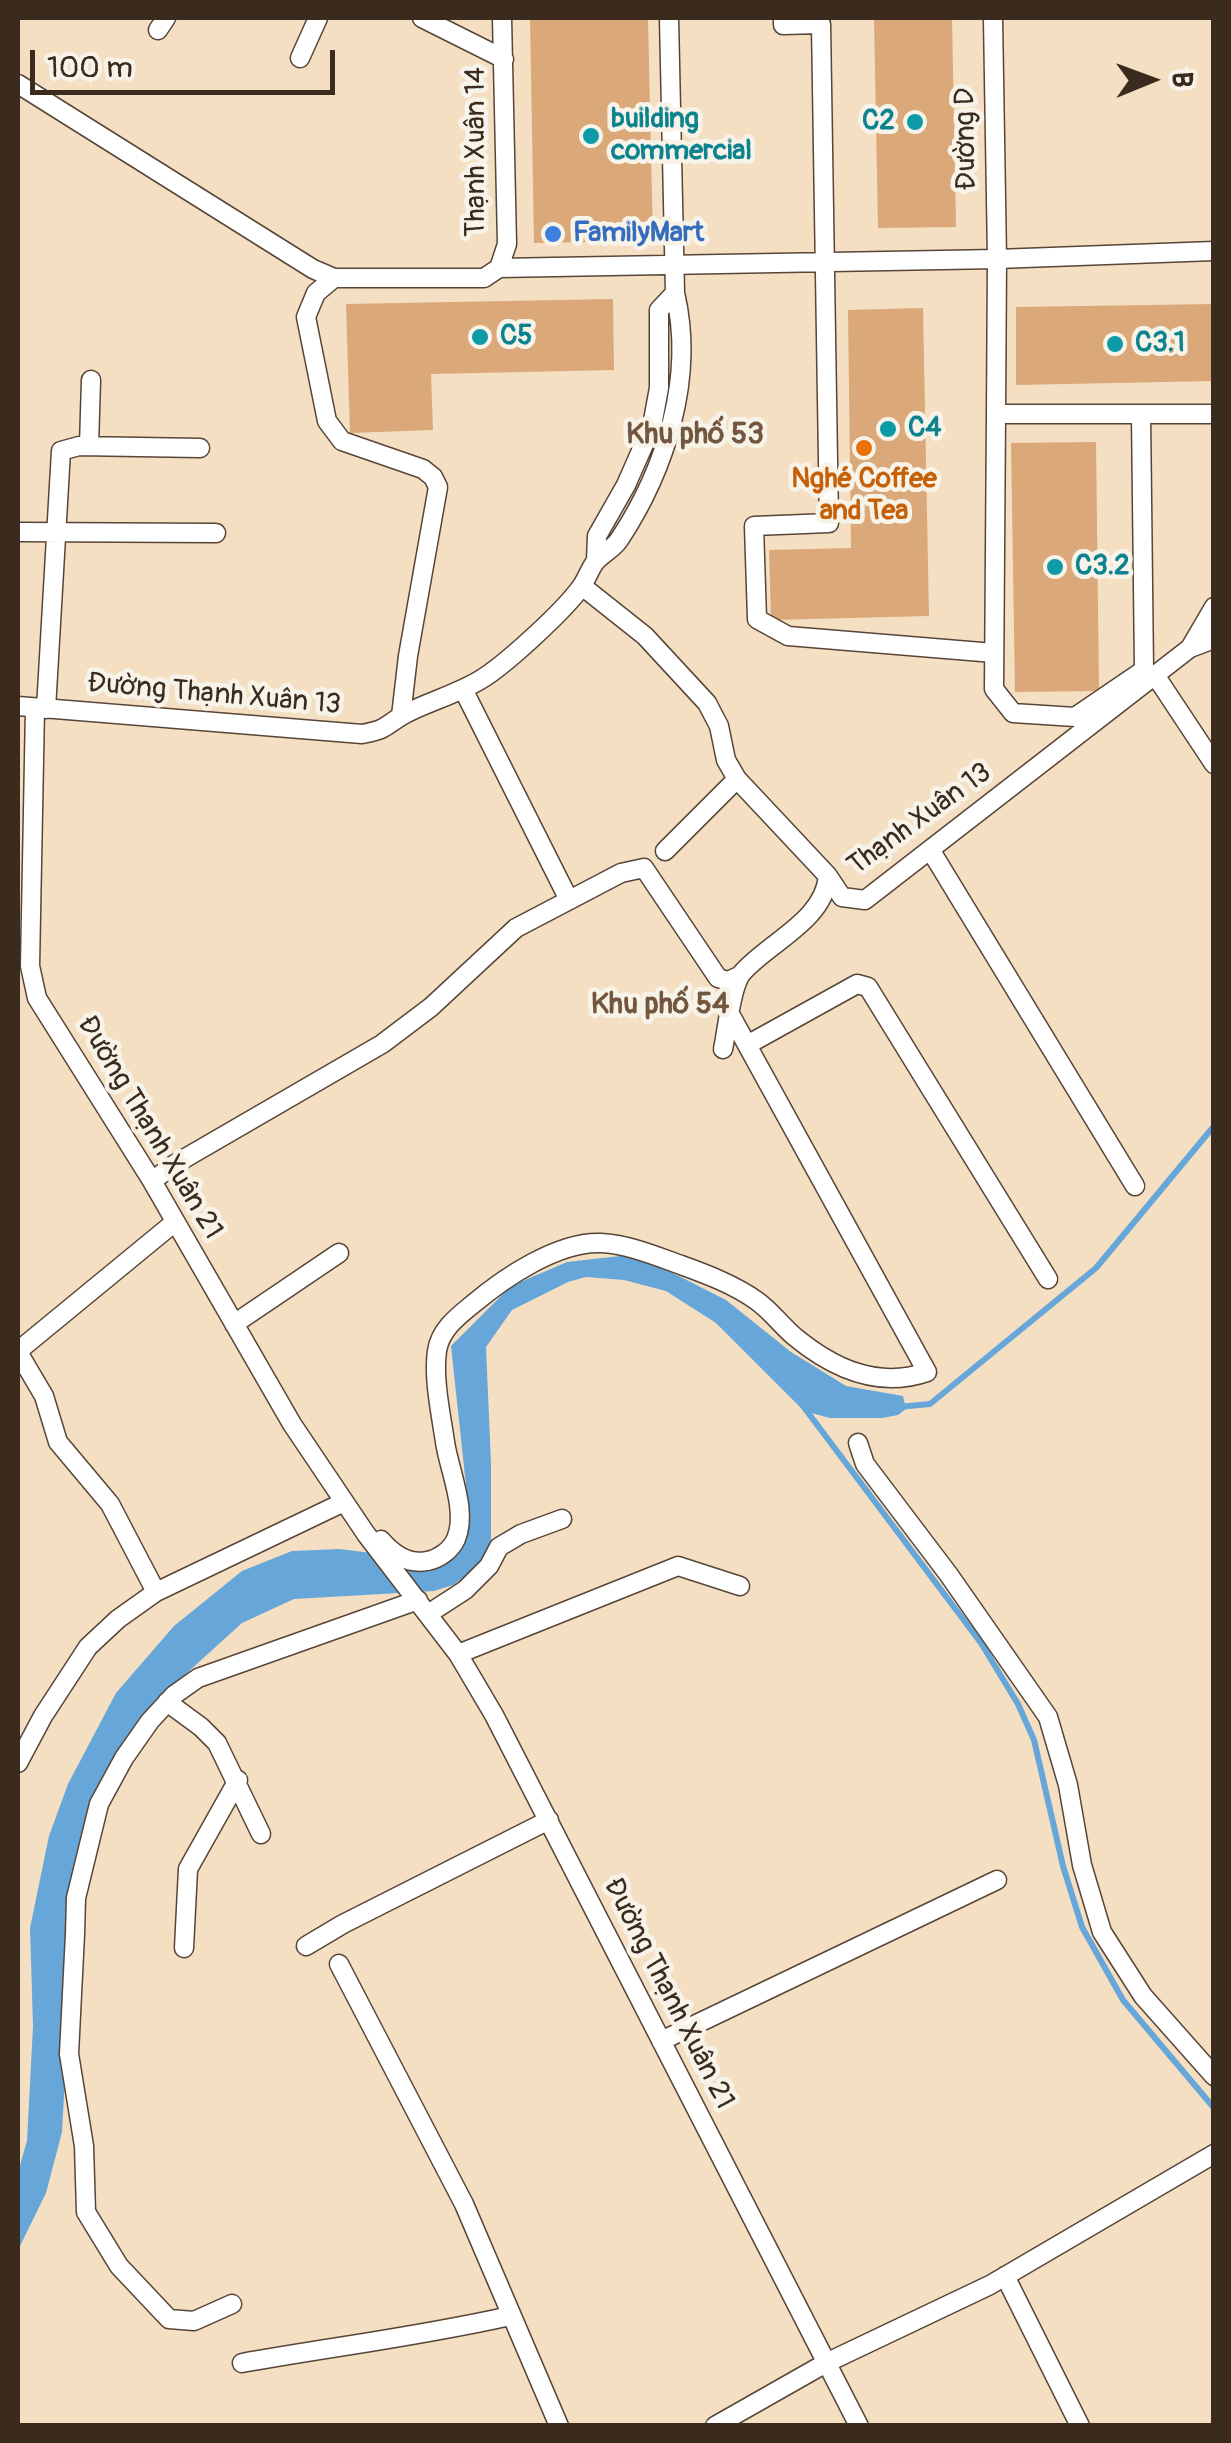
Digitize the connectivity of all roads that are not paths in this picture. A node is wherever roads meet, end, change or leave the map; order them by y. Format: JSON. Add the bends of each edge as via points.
{"nodes":[{"id":1,"x":318,"y":18,"type":"edge"},
{"id":2,"x":422,"y":18,"type":"edge"},
{"id":3,"x":502,"y":18,"type":"edge"},
{"id":4,"x":668,"y":18,"type":"edge"},
{"id":5,"x":783,"y":18,"type":"edge"},
{"id":6,"x":993,"y":18,"type":"edge"},
{"id":7,"x":300,"y":58,"type":"dead end"},
{"id":8,"x":504,"y":58,"type":"junction"},
{"id":9,"x":18,"y":84,"type":"edge"},
{"id":10,"x":1214,"y":251,"type":"edge"},
{"id":11,"x":996,"y":259,"type":"junction"},
{"id":12,"x":826,"y":263,"type":"junction"},
{"id":13,"x":674,"y":265,"type":"junction"},
{"id":14,"x":492,"y":273,"type":"junction"},
{"id":15,"x":334,"y":278,"type":"junction"},
{"id":16,"x":91,"y":380,"type":"dead end"},
{"id":17,"x":996,"y":414,"type":"junction"},
{"id":18,"x":1142,"y":414,"type":"junction"},
{"id":19,"x":1214,"y":414,"type":"edge"},
{"id":20,"x":89,"y":446,"type":"junction"},
{"id":21,"x":200,"y":448,"type":"dead end"},
{"id":22,"x":18,"y":532,"type":"edge"},
{"id":23,"x":216,"y":532,"type":"dead end"},
{"id":24,"x":55,"y":534,"type":"junction"},
{"id":25,"x":582,"y":586,"type":"junction"},
{"id":26,"x":1214,"y":607,"type":"edge"},
{"id":27,"x":1214,"y":639,"type":"edge"},
{"id":28,"x":1190,"y":648,"type":"junction"},
{"id":29,"x":994,"y":653,"type":"junction"},
{"id":30,"x":1155,"y":675,"type":"junction"},
{"id":31,"x":463,"y":688,"type":"junction"},
{"id":32,"x":33,"y":707,"type":"edge"},
{"id":33,"x":402,"y":716,"type":"junction"},
{"id":34,"x":1214,"y":764,"type":"edge"},
{"id":35,"x":736,"y":779,"type":"junction"},
{"id":36,"x":665,"y":851,"type":"dead end"},
{"id":37,"x":931,"y":851,"type":"junction"},
{"id":38,"x":828,"y":876,"type":"junction"},
{"id":39,"x":25,"y":894,"type":"edge"},
{"id":40,"x":568,"y":898,"type":"junction"},
{"id":41,"x":739,"y":976,"type":"junction"},
{"id":42,"x":730,"y":1014,"type":"junction"},
{"id":43,"x":747,"y":1045,"type":"junction"},
{"id":44,"x":723,"y":1049,"type":"dead end"},
{"id":45,"x":152,"y":1181,"type":"junction"},
{"id":46,"x":1135,"y":1186,"type":"dead end"},
{"id":47,"x":175,"y":1222,"type":"junction"},
{"id":48,"x":339,"y":1253,"type":"dead end"},
{"id":49,"x":1048,"y":1279,"type":"dead end"},
{"id":50,"x":234,"y":1324,"type":"junction"},
{"id":51,"x":18,"y":1352,"type":"edge"},
{"id":52,"x":858,"y":1444,"type":"dead end"},
{"id":53,"x":344,"y":1502,"type":"junction"},
{"id":54,"x":562,"y":1519,"type":"dead end"},
{"id":55,"x":363,"y":1530,"type":"junction"},
{"id":56,"x":740,"y":1586,"type":"dead end"},
{"id":57,"x":156,"y":1592,"type":"junction"},
{"id":58,"x":420,"y":1604,"type":"junction"},
{"id":59,"x":458,"y":1654,"type":"junction"},
{"id":60,"x":167,"y":1702,"type":"junction"},
{"id":61,"x":18,"y":1763,"type":"edge"},
{"id":62,"x":238,"y":1780,"type":"junction"},
{"id":63,"x":548,"y":1820,"type":"junction"},
{"id":64,"x":260,"y":1834,"type":"dead end"},
{"id":65,"x":997,"y":1880,"type":"dead end"},
{"id":66,"x":306,"y":1946,"type":"dead end"},
{"id":67,"x":184,"y":1948,"type":"dead end"},
{"id":68,"x":339,"y":1964,"type":"dead end"},
{"id":69,"x":662,"y":2041,"type":"junction"},
{"id":70,"x":1214,"y":2076,"type":"edge"},
{"id":71,"x":1214,"y":2154,"type":"edge"},
{"id":72,"x":1005,"y":2276,"type":"junction"},
{"id":73,"x":232,"y":2304,"type":"dead end"},
{"id":74,"x":510,"y":2316,"type":"junction"},
{"id":75,"x":242,"y":2363,"type":"dead end"},
{"id":76,"x":826,"y":2363,"type":"junction"},
{"id":77,"x":560,"y":2426,"type":"edge"},
{"id":78,"x":715,"y":2426,"type":"edge"},
{"id":79,"x":859,"y":2426,"type":"edge"},
{"id":80,"x":1080,"y":2426,"type":"edge"}],
"edges":[{"from":1,"to":7,"type":"street"},
{"from":2,"to":8,"type":"street"},
{"from":3,"to":8,"type":"street","name":"Thạnh Xuân 14"},
{"from":4,"to":13,"type":"street"},
{"from":5,"to":12,"type":"street","via":[[783,24],[821,24]]},
{"from":6,"to":11,"type":"street","name":"Đường D"},
{"from":8,"to":14,"type":"street","name":"Thạnh Xuân 14","via":[[507,244]]},
{"from":9,"to":15,"type":"street"},
{"from":10,"to":11,"type":"street"},
{"from":11,"to":12,"type":"street"},
{"from":11,"to":17,"type":"street","name":"Đường D"},
{"from":12,"to":13,"type":"street"},
{"from":12,"to":29,"type":"street","via":[[829,523],[754,526],[757,619],[788,636]]},
{"from":13,"to":14,"type":"street"},
{"from":13,"to":25,"type":"street","via":[[675,293],[659,310],[652,426],[597,536],[596,561]]},
{"from":14,"to":15,"type":"street"},
{"from":15,"to":33,"type":"street","via":[[316,293],[306,317],[327,420],[342,441],[423,469],[438,487]]},
{"from":16,"to":20,"type":"street"},
{"from":17,"to":18,"type":"street"},
{"from":17,"to":29,"type":"street","name":"Đường D"},
{"from":18,"to":19,"type":"street"},
{"from":18,"to":29,"type":"street","name":"Đường D","via":[[1144,670],[1075,717],[1013,714],[994,689]]},
{"from":20,"to":21,"type":"street"},
{"from":20,"to":24,"type":"street","name":"Đường Thạnh Xuân 21","via":[[61,451]]},
{"from":22,"to":24,"type":"street"},
{"from":23,"to":24,"type":"street"},
{"from":24,"to":32,"type":"street","name":"Đường Thạnh Xuân 21"},
{"from":25,"to":31,"type":"street","via":[[482,679]]},
{"from":25,"to":35,"type":"street","name":"Thạnh Xuân 13","via":[[645,636],[707,703]]},
{"from":26,"to":28,"type":"street"},
{"from":27,"to":28,"type":"street","name":"Thạnh Xuân 13"},
{"from":28,"to":30,"type":"street","name":"Thạnh Xuân 13"},
{"from":30,"to":34,"type":"street"},
{"from":30,"to":37,"type":"street","name":"Thạnh Xuân 13"},
{"from":31,"to":33,"type":"street"},
{"from":31,"to":40,"type":"street"},
{"from":32,"to":33,"type":"street","name":"Đường Thạnh Xuân 13","via":[[362,734],[387,729]]},
{"from":32,"to":39,"type":"street","name":"Đường Thạnh Xuân 21"},
{"from":35,"to":36,"type":"street"},
{"from":35,"to":38,"type":"street","name":"Thạnh Xuân 13"},
{"from":37,"to":38,"type":"street","name":"Thạnh Xuân 13","via":[[864,900],[842,897]]},
{"from":37,"to":46,"type":"street"},
{"from":38,"to":41,"type":"street","via":[[826,894],[807,916]]},
{"from":39,"to":45,"type":"street","name":"Đường Thạnh Xuân 21","via":[[38,998]]},
{"from":40,"to":41,"type":"street","via":[[644,868],[718,978]]},
{"from":40,"to":45,"type":"street","via":[[516,928],[382,1044]]},
{"from":41,"to":42,"type":"street"},
{"from":42,"to":43,"type":"street"},
{"from":42,"to":44,"type":"street"},
{"from":43,"to":49,"type":"street","via":[[857,984],[868,987]]},
{"from":43,"to":55,"type":"street","via":[[927,1372],[884,1380],[844,1370],[756,1301],[646,1253],[600,1242],[550,1254],[473,1304],[440,1340],[445,1443],[459,1512],[456,1538],[440,1557],[413,1562]]},
{"from":45,"to":47,"type":"street","name":"Đường Thạnh Xuân 21"},
{"from":47,"to":50,"type":"street","name":"Đường Thạnh Xuân 21"},
{"from":47,"to":51,"type":"street"},
{"from":48,"to":50,"type":"street"},
{"from":50,"to":53,"type":"street","name":"Đường Thạnh Xuân 21"},
{"from":51,"to":57,"type":"street","via":[[44,1396],[58,1442],[110,1504]]},
{"from":52,"to":70,"type":"street","via":[[865,1464],[1048,1717],[1102,1932],[1143,1996]]},
{"from":53,"to":55,"type":"street","name":"Đường Thạnh Xuân 21"},
{"from":53,"to":57,"type":"street"},
{"from":54,"to":58,"type":"street","via":[[499,1547],[465,1590]]},
{"from":55,"to":58,"type":"street","name":"Đường Thạnh Xuân 21"},
{"from":56,"to":59,"type":"street","via":[[678,1566]]},
{"from":57,"to":61,"type":"street","via":[[88,1647]]},
{"from":58,"to":59,"type":"street","name":"Đường Thạnh Xuân 21"},
{"from":58,"to":60,"type":"street","via":[[198,1678]]},
{"from":59,"to":63,"type":"street","name":"Đường Thạnh Xuân 21"},
{"from":60,"to":62,"type":"street","via":[[210,1734]]},
{"from":60,"to":73,"type":"street","via":[[98,1804],[76,1898],[70,2054],[86,2212],[120,2266],[169,2319],[194,2321]]},
{"from":62,"to":64,"type":"street"},
{"from":62,"to":67,"type":"street","via":[[188,1869]]},
{"from":63,"to":66,"type":"street"},
{"from":63,"to":69,"type":"street","name":"Đường Thạnh Xuân 21"},
{"from":65,"to":69,"type":"street"},
{"from":68,"to":74,"type":"street","via":[[464,2204]]},
{"from":69,"to":76,"type":"street","name":"Đường Thạnh Xuân 21"},
{"from":71,"to":72,"type":"street"},
{"from":72,"to":76,"type":"street"},
{"from":72,"to":80,"type":"street"},
{"from":74,"to":75,"type":"street"},
{"from":74,"to":77,"type":"street"},
{"from":76,"to":78,"type":"street"},
{"from":76,"to":79,"type":"street","name":"Đường Thạnh Xuân 21"}]}
